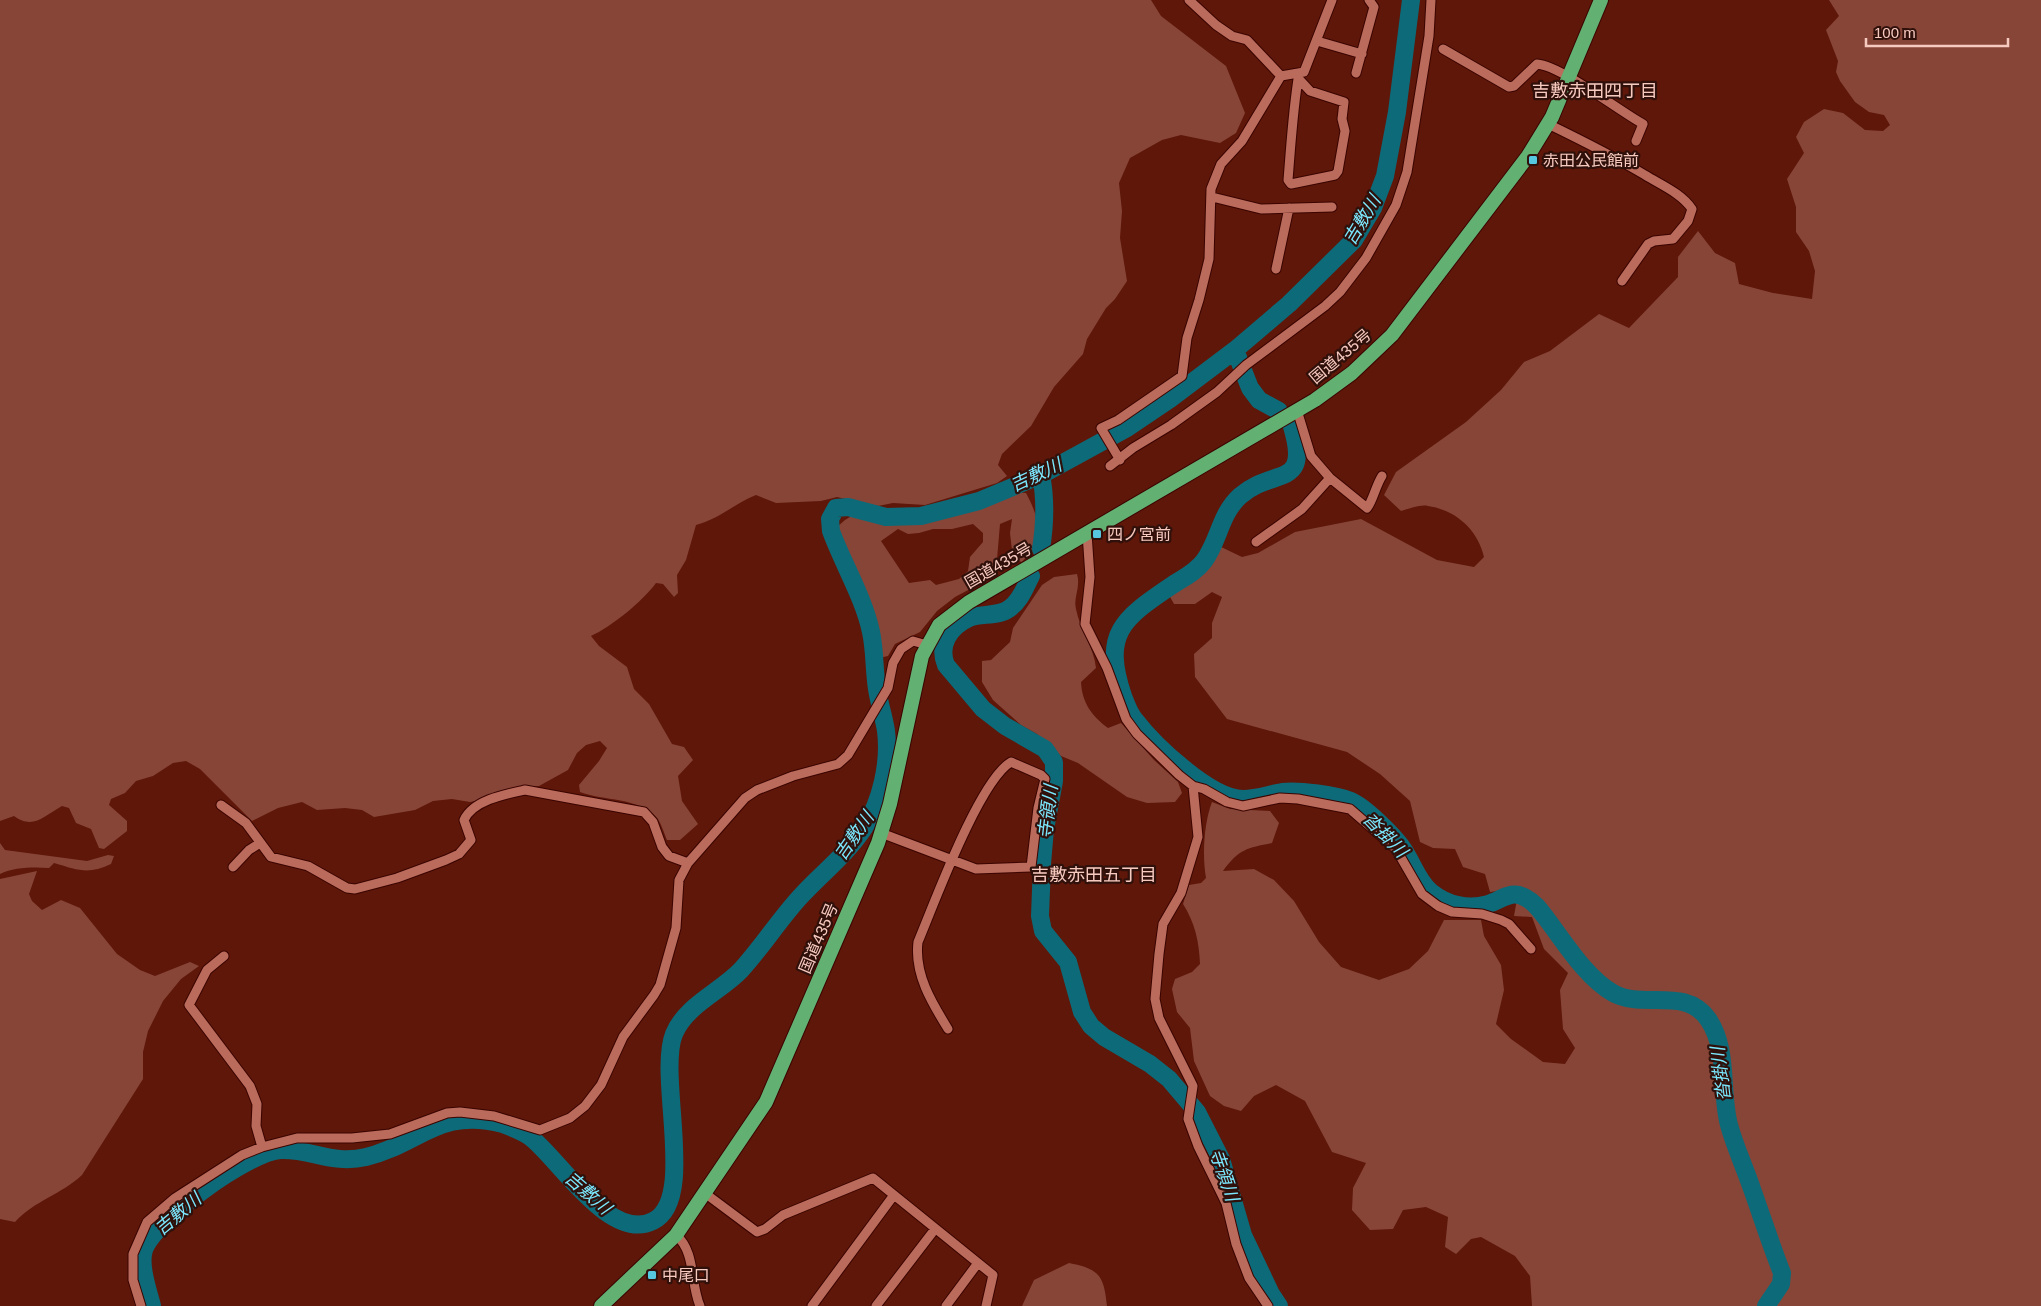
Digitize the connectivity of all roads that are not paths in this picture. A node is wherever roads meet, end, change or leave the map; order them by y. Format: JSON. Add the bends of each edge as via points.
{"nodes":[{"id":1,"x":1189,"y":0,"type":"edge"},
{"id":2,"x":1332,"y":0,"type":"edge"},
{"id":3,"x":1369,"y":0,"type":"edge"},
{"id":4,"x":1431,"y":0,"type":"edge"},
{"id":5,"x":1601,"y":0,"type":"edge"},
{"id":6,"x":1317,"y":41,"type":"junction"},
{"id":7,"x":1443,"y":50,"type":"dead end"},
{"id":8,"x":1362,"y":54,"type":"junction"},
{"id":9,"x":1356,"y":73,"type":"dead end"},
{"id":10,"x":1298,"y":75,"type":"junction"},
{"id":11,"x":1281,"y":76,"type":"junction"},
{"id":12,"x":1569,"y":78,"type":"junction"},
{"id":13,"x":1548,"y":124,"type":"junction"},
{"id":14,"x":1636,"y":141,"type":"dead end"},
{"id":15,"x":1212,"y":196,"type":"junction"},
{"id":16,"x":1332,"y":207,"type":"dead end"},
{"id":17,"x":1289,"y":208,"type":"junction"},
{"id":18,"x":1276,"y":269,"type":"dead end"},
{"id":19,"x":1622,"y":281,"type":"dead end"},
{"id":20,"x":1297,"y":410,"type":"junction"},
{"id":21,"x":1117,"y":457,"type":"junction"},
{"id":22,"x":1110,"y":466,"type":"dead end"},
{"id":23,"x":1382,"y":476,"type":"dead end"},
{"id":24,"x":1330,"y":478,"type":"junction"},
{"id":25,"x":1087,"y":533,"type":"junction"},
{"id":26,"x":1256,"y":542,"type":"dead end"},
{"id":27,"x":927,"y":645,"type":"junction"},
{"id":28,"x":1193,"y":786,"type":"junction"},
{"id":29,"x":220,"y":805,"type":"dead end"},
{"id":30,"x":881,"y":833,"type":"junction"},
{"id":31,"x":260,"y":844,"type":"junction"},
{"id":32,"x":952,"y":861,"type":"junction"},
{"id":33,"x":688,"y":863,"type":"junction"},
{"id":34,"x":234,"y":867,"type":"dead end"},
{"id":35,"x":1530,"y":949,"type":"dead end"},
{"id":36,"x":224,"y":956,"type":"dead end"},
{"id":37,"x":948,"y":1029,"type":"dead end"},
{"id":38,"x":262,"y":1146,"type":"junction"},
{"id":39,"x":706,"y":1194,"type":"junction"},
{"id":40,"x":894,"y":1195,"type":"junction"},
{"id":41,"x":935,"y":1229,"type":"junction"},
{"id":42,"x":676,"y":1235,"type":"junction"},
{"id":43,"x":978,"y":1263,"type":"junction"},
{"id":44,"x":141,"y":1306,"type":"edge"},
{"id":45,"x":601,"y":1306,"type":"edge"},
{"id":46,"x":700,"y":1306,"type":"edge"},
{"id":47,"x":812,"y":1306,"type":"edge"},
{"id":48,"x":876,"y":1306,"type":"edge"},
{"id":49,"x":946,"y":1306,"type":"edge"},
{"id":50,"x":986,"y":1306,"type":"edge"},
{"id":51,"x":1268,"y":1306,"type":"edge"}],
"edges":[{"from":1,"to":11,"type":"street","via":[[1216,25],[1232,36],[1247,40]]},
{"from":2,"to":6,"type":"street"},
{"from":3,"to":8,"type":"street","via":[[1374,7]]},
{"from":4,"to":21,"type":"street","via":[[1429,36],[1407,172],[1396,205],[1366,258],[1340,292],[1237,372],[1217,392],[1171,425]]},
{"from":5,"to":12,"type":"highway","name":"国道435号"},
{"from":6,"to":8,"type":"street"},
{"from":6,"to":10,"type":"street","via":[[1304,72]]},
{"from":7,"to":12,"type":"street","via":[[1509,87],[1537,64]]},
{"from":8,"to":9,"type":"street"},
{"from":10,"to":10,"type":"street","via":[[1288,180],[1291,184],[1335,175],[1345,131],[1342,119],[1344,102],[1310,91]]},
{"from":10,"to":11,"type":"street"},
{"from":11,"to":15,"type":"street","via":[[1242,141],[1221,164],[1211,189]]},
{"from":12,"to":13,"type":"highway","name":"国道435号"},
{"from":12,"to":14,"type":"street","via":[[1643,124]]},
{"from":13,"to":19,"type":"street","via":[[1599,148],[1687,201],[1692,209],[1688,221],[1673,239],[1654,240],[1648,244]]},
{"from":13,"to":20,"type":"highway","name":"国道435号","via":[[1528,156],[1392,335],[1352,373]]},
{"from":15,"to":17,"type":"street","via":[[1261,209]]},
{"from":15,"to":21,"type":"street","via":[[1209,259],[1187,338],[1182,376],[1101,428]]},
{"from":16,"to":17,"type":"street"},
{"from":17,"to":18,"type":"street"},
{"from":20,"to":24,"type":"street","via":[[1310,456]]},
{"from":20,"to":25,"type":"highway","name":"国道435号"},
{"from":21,"to":22,"type":"street"},
{"from":23,"to":24,"type":"street","via":[[1367,508]]},
{"from":24,"to":26,"type":"street","via":[[1297,513]]},
{"from":25,"to":27,"type":"highway","name":"国道435号","via":[[969,602],[939,625]]},
{"from":25,"to":28,"type":"street","via":[[1090,577],[1085,624],[1088,632],[1107,668],[1126,718],[1137,734]]},
{"from":27,"to":30,"type":"highway","name":"国道435号"},
{"from":27,"to":33,"type":"street","via":[[913,641],[901,649],[893,663],[888,688],[848,755],[838,764],[757,790],[736,808]]},
{"from":28,"to":35,"type":"street","via":[[1226,802],[1243,806],[1280,798],[1350,809],[1396,849],[1422,894],[1452,912],[1482,914],[1509,924]]},
{"from":28,"to":51,"type":"street","via":[[1198,837],[1181,893],[1164,924],[1158,954],[1156,999],[1162,1026],[1193,1086],[1188,1119],[1226,1203],[1249,1278]]},
{"from":29,"to":31,"type":"street","via":[[246,823]]},
{"from":30,"to":32,"type":"street"},
{"from":30,"to":39,"type":"highway","name":"国道435号","via":[[766,1102]]},
{"from":31,"to":33,"type":"street","via":[[271,857],[308,866],[341,885],[355,889],[397,878],[459,854],[471,840],[464,820],[467,813],[483,803],[525,790],[644,812],[653,822],[668,856]]},
{"from":31,"to":34,"type":"street","via":[[249,850]]},
{"from":32,"to":32,"type":"street","via":[[986,789],[1006,765],[1011,762],[1042,775],[1045,779],[1031,867],[976,868]]},
{"from":32,"to":37,"type":"street","via":[[918,942],[917,953],[927,994]]},
{"from":33,"to":38,"type":"street","via":[[679,880],[676,928],[660,985],[623,1037],[594,1096],[570,1118],[540,1130],[494,1116],[447,1113],[390,1134],[297,1138]]},
{"from":36,"to":38,"type":"street","via":[[207,970],[189,1005],[250,1086],[257,1104],[256,1126]]},
{"from":38,"to":44,"type":"street","via":[[242,1155],[175,1198],[147,1222],[132,1254],[133,1280]]},
{"from":39,"to":40,"type":"street","via":[[757,1232],[783,1215],[873,1178]]},
{"from":39,"to":42,"type":"highway","name":"国道435号"},
{"from":40,"to":41,"type":"street"},
{"from":40,"to":47,"type":"street"},
{"from":41,"to":43,"type":"street"},
{"from":41,"to":48,"type":"street"},
{"from":42,"to":45,"type":"highway","name":"国道435号"},
{"from":42,"to":46,"type":"street","via":[[688,1248]]},
{"from":43,"to":49,"type":"street"},
{"from":43,"to":50,"type":"street","via":[[992,1276]]}]}
